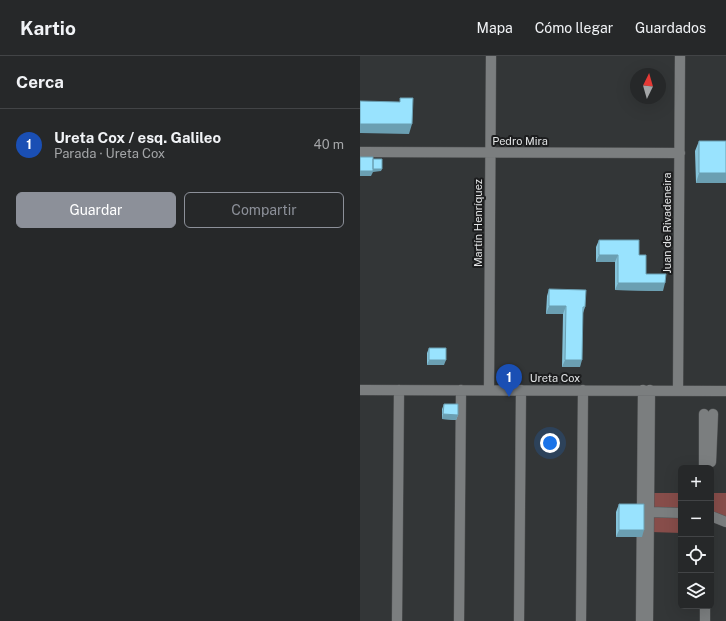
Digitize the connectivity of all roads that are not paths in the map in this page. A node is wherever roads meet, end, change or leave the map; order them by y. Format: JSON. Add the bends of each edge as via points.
{"nodes":[{"id":1,"x":491,"y":56,"type":"edge"},
{"id":2,"x":680,"y":56,"type":"edge"},
{"id":3,"x":360,"y":152,"type":"edge"},
{"id":4,"x":490,"y":152,"type":"junction"},
{"id":5,"x":680,"y":153,"type":"junction"},
{"id":6,"x":360,"y":390,"type":"edge"},
{"id":7,"x":402,"y":390,"type":"junction"},
{"id":8,"x":461,"y":390,"type":"junction"},
{"id":9,"x":489,"y":390,"type":"junction"},
{"id":10,"x":520,"y":390,"type":"junction"},
{"id":11,"x":583,"y":390,"type":"junction"},
{"id":12,"x":647,"y":390,"type":"junction"},
{"id":13,"x":678,"y":391,"type":"junction"},
{"id":14,"x":726,"y":391,"type":"edge"},
{"id":15,"x":704,"y":465,"type":"edge"},
{"id":16,"x":711,"y":465,"type":"edge"},
{"id":17,"x":650,"y":512,"type":"junction"},
{"id":18,"x":678,"y":513,"type":"edge"},
{"id":19,"x":714,"y":517,"type":"edge"},
{"id":20,"x":726,"y":522,"type":"edge"},
{"id":21,"x":705,"y":609,"type":"edge"},
{"id":22,"x":397,"y":621,"type":"edge"},
{"id":23,"x":404,"y":621,"type":"edge"},
{"id":24,"x":459,"y":621,"type":"edge"},
{"id":25,"x":520,"y":621,"type":"edge"},
{"id":26,"x":581,"y":621,"type":"edge"},
{"id":27,"x":641,"y":621,"type":"edge"},
{"id":28,"x":648,"y":621,"type":"edge"},
{"id":29,"x":705,"y":621,"type":"edge"}],
"edges":[{"from":1,"to":4,"type":"street","name":"Martín Henríquez"},
{"from":2,"to":5,"type":"street","name":"Juan de Rivadeneira"},
{"from":3,"to":4,"type":"street","name":"Pedro Mira"},
{"from":4,"to":5,"type":"street","name":"Pedro Mira"},
{"from":4,"to":9,"type":"street","name":"Martín Henríquez"},
{"from":5,"to":13,"type":"street","name":"Juan de Rivadeneira"},
{"from":6,"to":7,"type":"street","name":"Ureta Cox"},
{"from":7,"to":8,"type":"street","name":"Ureta Cox"},
{"from":7,"to":22,"type":"street"},
{"from":7,"to":23,"type":"street"},
{"from":8,"to":9,"type":"street","name":"Ureta Cox"},
{"from":8,"to":24,"type":"street"},
{"from":9,"to":10,"type":"street","name":"Ureta Cox"},
{"from":10,"to":11,"type":"street","name":"Ureta Cox"},
{"from":10,"to":25,"type":"street"},
{"from":11,"to":12,"type":"street","name":"Ureta Cox"},
{"from":11,"to":26,"type":"street"},
{"from":12,"to":13,"type":"street","name":"Ureta Cox"},
{"from":12,"to":17,"type":"street"},
{"from":12,"to":27,"type":"street"},
{"from":13,"to":14,"type":"street","name":"Ureta Cox"},
{"from":15,"to":16,"type":"street","via":[[709,414]]},
{"from":17,"to":18,"type":"street"},
{"from":17,"to":28,"type":"street"},
{"from":19,"to":20,"type":"street"},
{"from":21,"to":29,"type":"street"}]}
